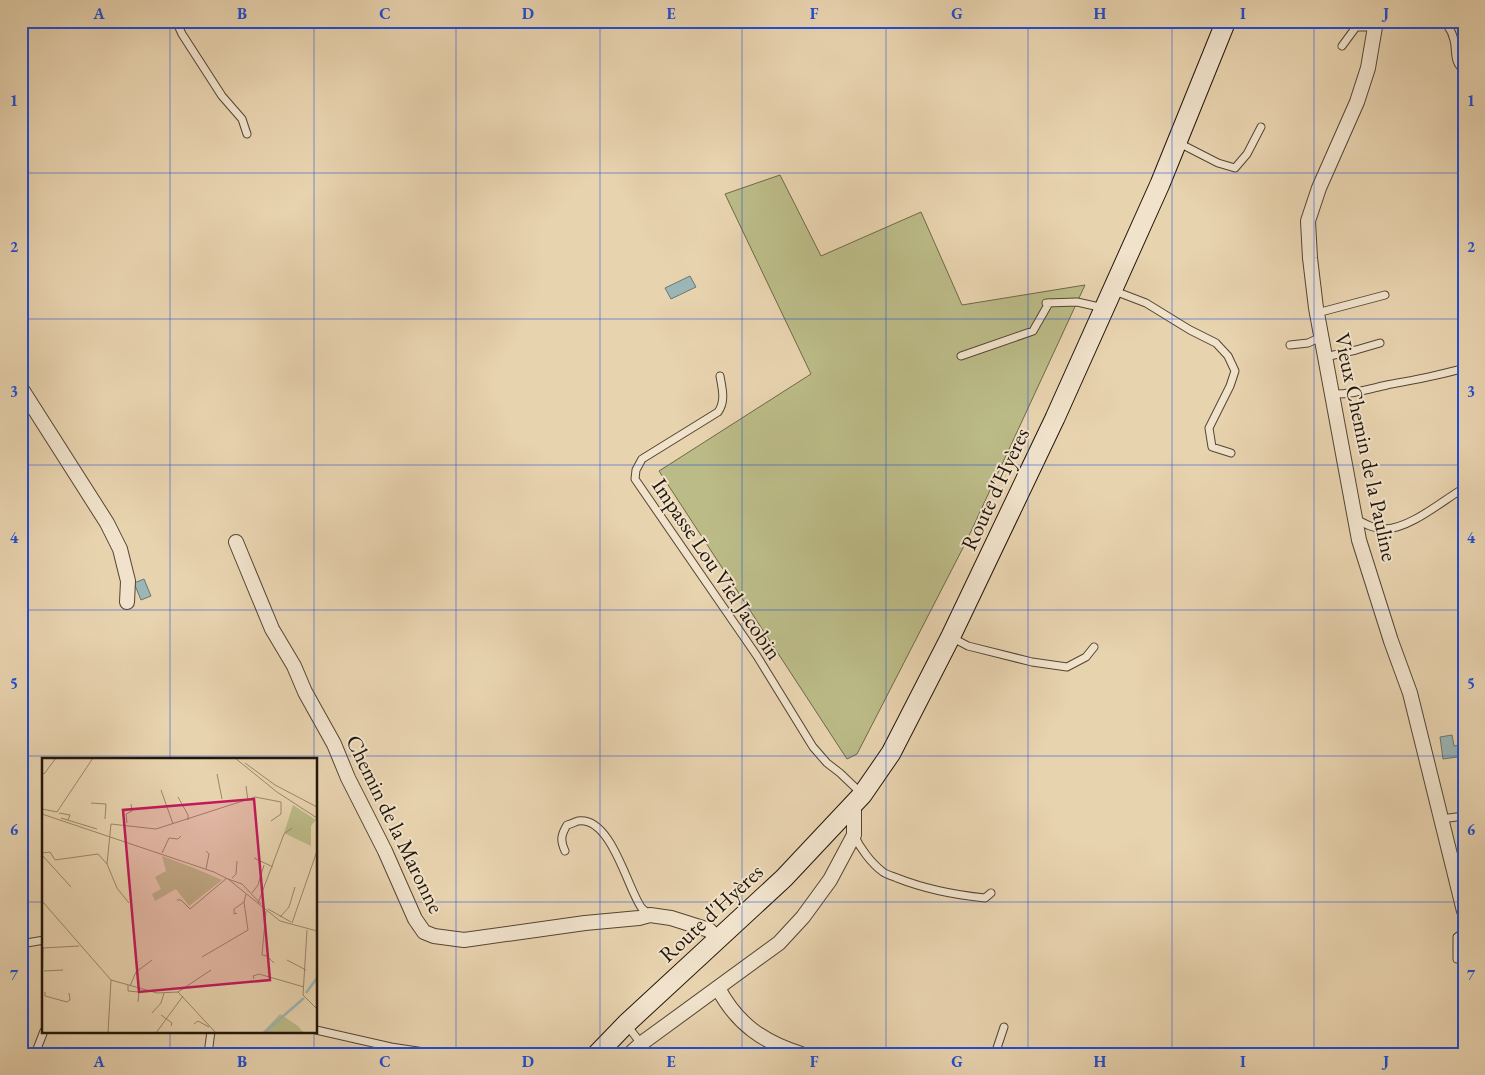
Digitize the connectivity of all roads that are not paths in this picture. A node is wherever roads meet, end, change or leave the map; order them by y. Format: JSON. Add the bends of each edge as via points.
{"nodes":[{"id":1,"x":176,"y":21,"type":"edge"},
{"id":2,"x":1226,"y":21,"type":"edge"},
{"id":3,"x":1239,"y":21,"type":"edge"},
{"id":4,"x":1410,"y":21,"type":"edge"},
{"id":5,"x":1426,"y":21,"type":"edge"},
{"id":6,"x":1375,"y":24,"type":"edge"},
{"id":7,"x":1342,"y":46,"type":"dead end"},
{"id":8,"x":1464,"y":70,"type":"edge"},
{"id":9,"x":1261,"y":126,"type":"dead end"},
{"id":10,"x":247,"y":134,"type":"dead end"},
{"id":11,"x":1180,"y":143,"type":"junction"},
{"id":12,"x":1112,"y":290,"type":"junction"},
{"id":13,"x":1385,"y":295,"type":"dead end"},
{"id":14,"x":1104,"y":308,"type":"junction"},
{"id":15,"x":1316,"y":313,"type":"junction"},
{"id":16,"x":1321,"y":337,"type":"junction"},
{"id":17,"x":1380,"y":343,"type":"dead end"},
{"id":18,"x":1290,"y":345,"type":"dead end"},
{"id":19,"x":961,"y":356,"type":"dead end"},
{"id":20,"x":1325,"y":357,"type":"junction"},
{"id":21,"x":1464,"y":368,"type":"edge"},
{"id":22,"x":720,"y":376,"type":"dead end"},
{"id":23,"x":21,"y":388,"type":"edge"},
{"id":24,"x":1332,"y":394,"type":"junction"},
{"id":25,"x":1231,"y":453,"type":"dead end"},
{"id":26,"x":1464,"y":488,"type":"edge"},
{"id":27,"x":1355,"y":519,"type":"junction"},
{"id":28,"x":236,"y":542,"type":"dead end"},
{"id":29,"x":127,"y":602,"type":"dead end"},
{"id":30,"x":951,"y":636,"type":"junction"},
{"id":31,"x":1094,"y":647,"type":"dead end"},
{"id":32,"x":858,"y":799,"type":"junction"},
{"id":33,"x":1464,"y":816,"type":"edge"},
{"id":34,"x":1440,"y":819,"type":"junction"},
{"id":35,"x":854,"y":835,"type":"junction"},
{"id":36,"x":565,"y":851,"type":"dead end"},
{"id":37,"x":991,"y":893,"type":"dead end"},
{"id":38,"x":1464,"y":912,"type":"edge"},
{"id":39,"x":650,"y":915,"type":"junction"},
{"id":40,"x":1464,"y":932,"type":"edge"},
{"id":41,"x":718,"y":939,"type":"junction"},
{"id":42,"x":42,"y":940,"type":"edge"},
{"id":43,"x":21,"y":944,"type":"edge"},
{"id":44,"x":1457,"y":958,"type":"dead end"},
{"id":45,"x":718,"y":988,"type":"junction"},
{"id":46,"x":626,"y":1024,"type":"junction"},
{"id":47,"x":1004,"y":1027,"type":"dead end"},
{"id":48,"x":318,"y":1030,"type":"edge"},
{"id":49,"x":44,"y":1032,"type":"edge"},
{"id":50,"x":211,"y":1032,"type":"edge"},
{"id":51,"x":642,"y":1043,"type":"junction"},
{"id":52,"x":35,"y":1054,"type":"edge"},
{"id":53,"x":208,"y":1054,"type":"edge"},
{"id":54,"x":436,"y":1054,"type":"edge"},
{"id":55,"x":597,"y":1054,"type":"edge"},
{"id":56,"x":630,"y":1054,"type":"edge"},
{"id":57,"x":652,"y":1054,"type":"edge"},
{"id":58,"x":801,"y":1054,"type":"edge"},
{"id":59,"x":996,"y":1054,"type":"edge"}],
"edges":[{"from":1,"to":10,"type":"lane","via":[[222,96],[242,119]]},
{"from":2,"to":11,"type":"main road","name":"Route d'Hyères"},
{"from":3,"to":11,"type":"main road","name":"Route d'Hyères"},
{"from":4,"to":6,"type":"lane"},
{"from":5,"to":8,"type":"lane","via":[[1447,25],[1454,39],[1458,66]]},
{"from":6,"to":7,"type":"lane","via":[[1356,27]]},
{"from":6,"to":15,"type":"street","name":"Vieux Chemin de la Pauline","via":[[1368,68],[1357,102],[1308,221]]},
{"from":9,"to":11,"type":"lane","via":[[1247,154],[1235,168]]},
{"from":11,"to":12,"type":"main road","name":"Route d'Hyères"},
{"from":12,"to":14,"type":"main road","name":"Route d'Hyères"},
{"from":12,"to":25,"type":"lane","via":[[1146,303],[1216,343],[1228,356],[1235,371],[1209,428],[1212,447]]},
{"from":13,"to":15,"type":"lane"},
{"from":14,"to":19,"type":"lane","via":[[1077,302],[1048,303],[1033,331]]},
{"from":14,"to":30,"type":"main road","name":"Route d'Hyères"},
{"from":15,"to":16,"type":"street","name":"Vieux Chemin de la Pauline"},
{"from":16,"to":18,"type":"lane","via":[[1308,343]]},
{"from":16,"to":20,"type":"street","name":"Vieux Chemin de la Pauline"},
{"from":17,"to":20,"type":"lane"},
{"from":20,"to":24,"type":"street","name":"Vieux Chemin de la Pauline"},
{"from":21,"to":24,"type":"lane"},
{"from":22,"to":32,"type":"lane","name":"Impasse Lou Viel Jacobin","via":[[723,396],[718,412],[642,459],[635,479],[757,656],[814,747],[840,773]]},
{"from":23,"to":29,"type":"street","via":[[107,523],[120,549],[128,581]]},
{"from":24,"to":27,"type":"street","name":"Vieux Chemin de la Pauline"},
{"from":26,"to":27,"type":"lane","via":[[1398,527],[1384,529]]},
{"from":27,"to":34,"type":"street","name":"Vieux Chemin de la Pauline","via":[[1359,540],[1410,693]]},
{"from":28,"to":39,"type":"street","name":"Chemin de la Maronne","via":[[272,629],[334,744],[424,932],[464,940]]},
{"from":30,"to":31,"type":"lane","via":[[968,646],[1067,668],[1086,657]]},
{"from":30,"to":32,"type":"main road","name":"Route d'Hyères","via":[[891,753]]},
{"from":32,"to":35,"type":"street"},
{"from":32,"to":41,"type":"main road","name":"Route d'Hyères","via":[[784,878]]},
{"from":33,"to":34,"type":"lane"},
{"from":34,"to":38,"type":"street","name":"Vieux Chemin de la Pauline"},
{"from":35,"to":37,"type":"lane","via":[[867,856],[883,872],[910,883],[967,896],[984,898]]},
{"from":35,"to":45,"type":"street","via":[[830,880],[803,917],[779,943]]},
{"from":36,"to":39,"type":"lane","via":[[561,843],[567,825],[580,821],[589,823],[604,834],[642,908]]},
{"from":39,"to":41,"type":"street","name":"Chemin de la Maronne","via":[[709,930]]},
{"from":40,"to":44,"type":"lane","via":[[1457,936]]},
{"from":41,"to":46,"type":"main road","name":"Route d'Hyères"},
{"from":42,"to":43,"type":"lane"},
{"from":45,"to":51,"type":"street"},
{"from":45,"to":58,"type":"street","via":[[731,1010],[753,1031],[778,1047]]},
{"from":46,"to":51,"type":"lane"},
{"from":46,"to":55,"type":"main road","name":"Route d'Hyères"},
{"from":47,"to":59,"type":"lane"},
{"from":48,"to":54,"type":"lane"},
{"from":49,"to":52,"type":"lane"},
{"from":50,"to":53,"type":"lane"},
{"from":51,"to":56,"type":"street"},
{"from":51,"to":57,"type":"lane"}]}
